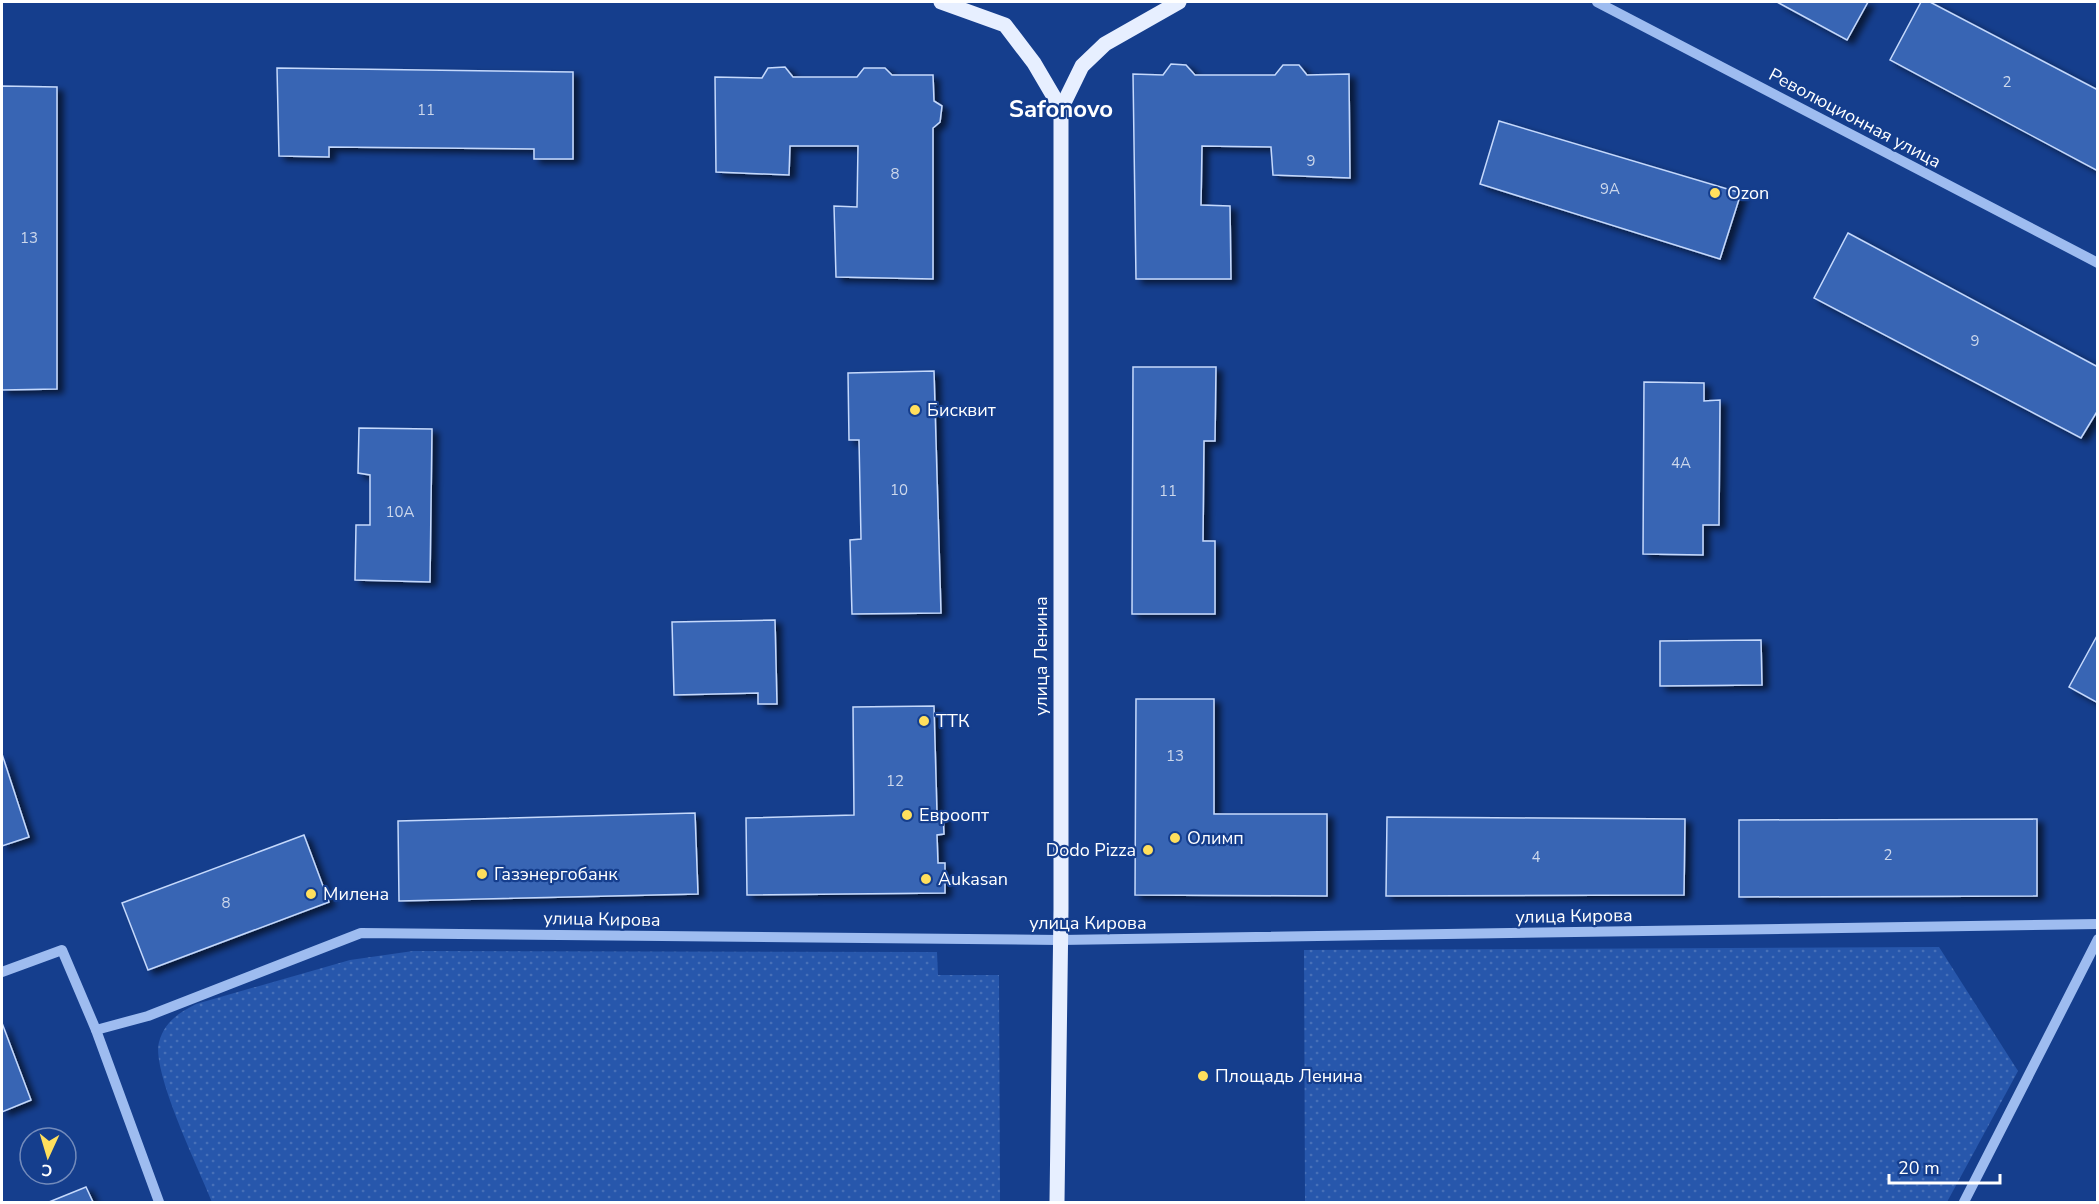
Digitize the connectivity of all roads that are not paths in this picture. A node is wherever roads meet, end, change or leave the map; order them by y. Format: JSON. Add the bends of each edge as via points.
{"nodes":[{"id":1,"x":940,"y":2,"type":"edge"},
{"id":2,"x":1179,"y":2,"type":"edge"},
{"id":3,"x":1597,"y":2,"type":"edge"},
{"id":4,"x":1061,"y":109,"type":"junction"},
{"id":5,"x":2097,"y":263,"type":"edge"},
{"id":6,"x":2097,"y":924,"type":"edge"},
{"id":7,"x":2097,"y":939,"type":"edge"},
{"id":8,"x":1060,"y":940,"type":"junction"},
{"id":9,"x":2,"y":972,"type":"edge"},
{"id":10,"x":96,"y":1030,"type":"junction"},
{"id":11,"x":159,"y":1203,"type":"edge"},
{"id":12,"x":1057,"y":1203,"type":"edge"},
{"id":13,"x":1964,"y":1203,"type":"edge"}],
"edges":[{"from":1,"to":4,"type":"main road","via":[[1005,26],[1034,63]]},
{"from":2,"to":4,"type":"main road","via":[[1105,44],[1082,66]]},
{"from":3,"to":5,"type":"street","name":"Революционная улица"},
{"from":4,"to":8,"type":"main road","name":"улица Ленина"},
{"from":6,"to":8,"type":"street","name":"улица Кирова"},
{"from":7,"to":13,"type":"street"},
{"from":8,"to":10,"type":"street","name":"улица Кирова","via":[[361,933],[148,1016]]},
{"from":8,"to":12,"type":"main road","name":"улица Ленина"},
{"from":9,"to":10,"type":"street","via":[[62,950]]},
{"from":10,"to":11,"type":"street"}]}
